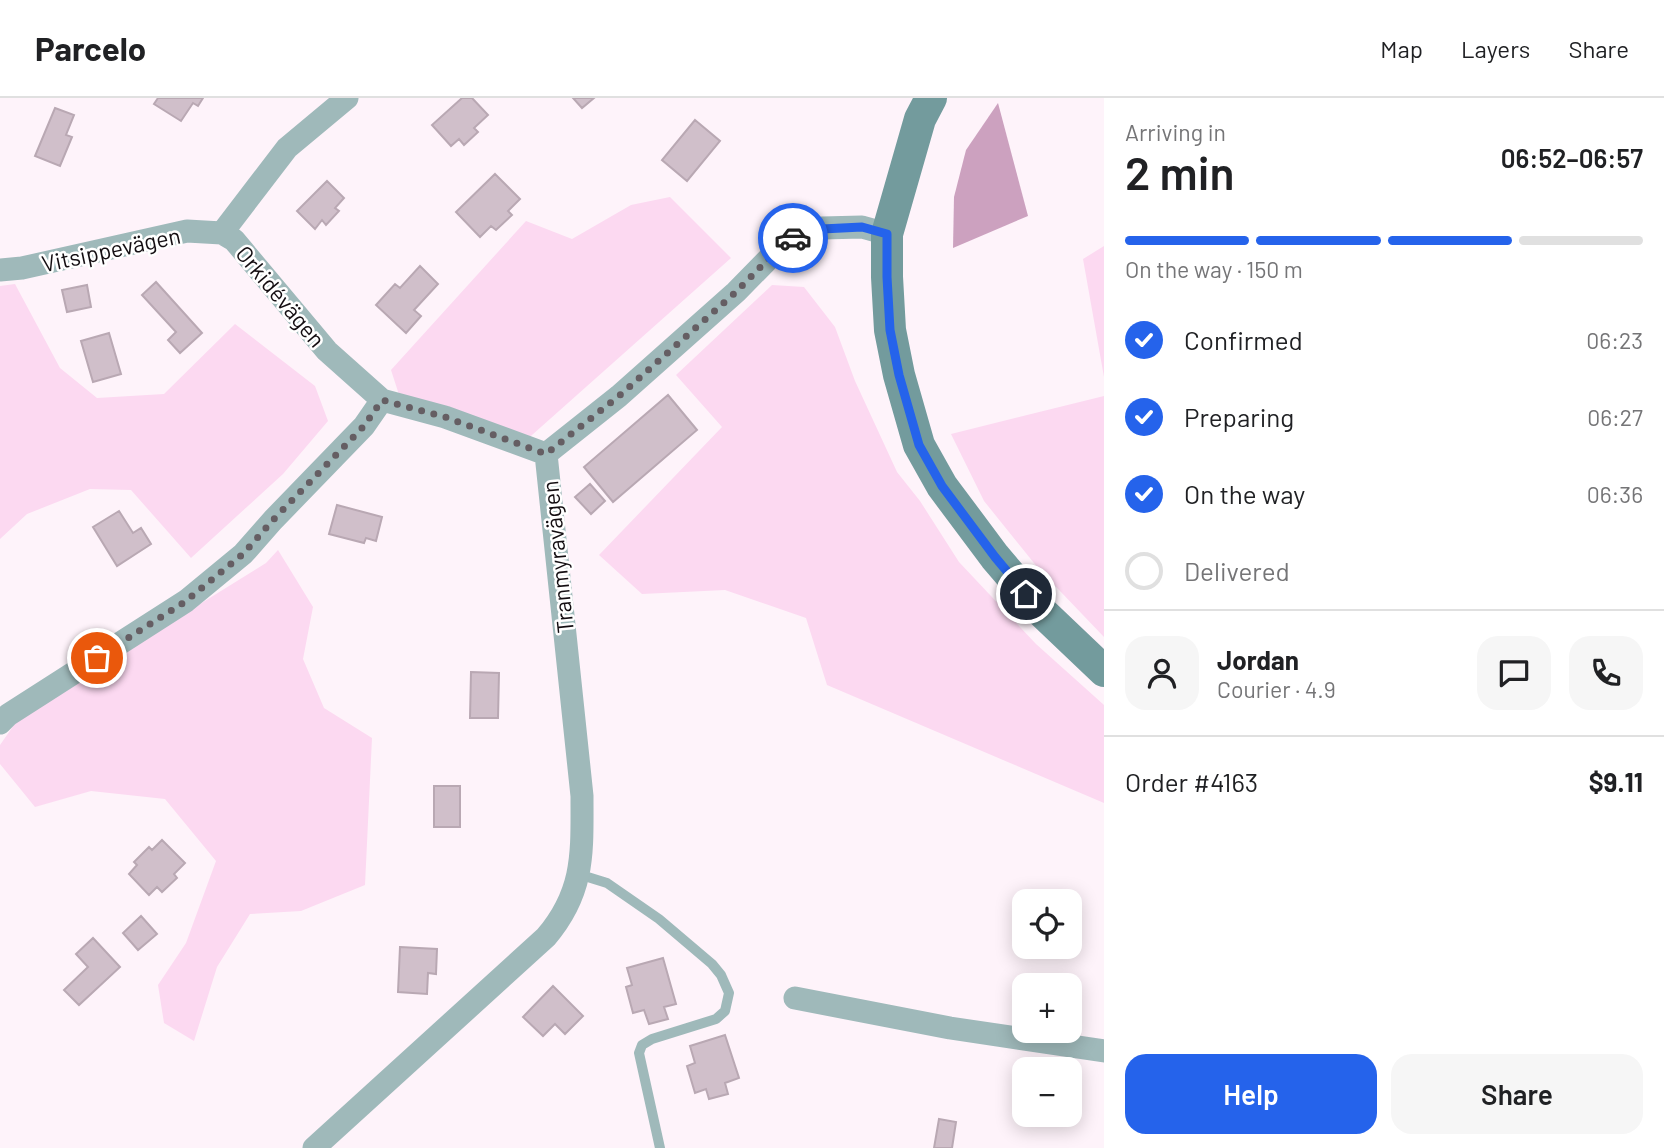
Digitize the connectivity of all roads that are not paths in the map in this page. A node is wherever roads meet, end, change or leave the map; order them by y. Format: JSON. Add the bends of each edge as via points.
{"nodes":[{"id":1,"x":347,"y":98,"type":"edge"},
{"id":2,"x":931,"y":98,"type":"edge"},
{"id":3,"x":222,"y":233,"type":"junction"},
{"id":4,"x":887,"y":234,"type":"junction"},
{"id":5,"x":0,"y":270,"type":"edge"},
{"id":6,"x":382,"y":400,"type":"junction"},
{"id":7,"x":546,"y":454,"type":"junction"},
{"id":8,"x":1104,"y":671,"type":"edge"},
{"id":9,"x":0,"y":723,"type":"edge"},
{"id":10,"x":578,"y":874,"type":"junction"},
{"id":11,"x":794,"y":998,"type":"dead end"},
{"id":12,"x":1104,"y":1051,"type":"edge"},
{"id":13,"x":314,"y":1148,"type":"edge"},
{"id":14,"x":660,"y":1148,"type":"edge"}],
"edges":[{"from":1,"to":3,"type":"street","name":"Orkidévägen","via":[[287,148]]},
{"from":2,"to":4,"type":"main road","via":[[920,119]]},
{"from":3,"to":5,"type":"street","name":"Vitsippevägen","via":[[187,231]]},
{"from":3,"to":6,"type":"street","name":"Orkidévägen","via":[[233,240],[327,351]]},
{"from":4,"to":7,"type":"street","name":"Tranmyravägen","via":[[862,227],[822,229],[787,240],[736,292]]},
{"from":4,"to":8,"type":"main road","via":[[890,330],[919,445],[942,486],[995,557],[1042,612]]},
{"from":6,"to":7,"type":"street","via":[[445,417]]},
{"from":6,"to":9,"type":"street","via":[[364,426],[243,554],[186,601]]},
{"from":7,"to":10,"type":"street","name":"Tranmyravägen","via":[[582,796]]},
{"from":10,"to":13,"type":"street","name":"Tranmyravägen","via":[[575,891],[547,937]]},
{"from":10,"to":14,"type":"lane","via":[[607,883],[659,919],[712,964],[729,993],[725,1011],[716,1019],[642,1045],[639,1053]]},
{"from":11,"to":12,"type":"street"}]}
